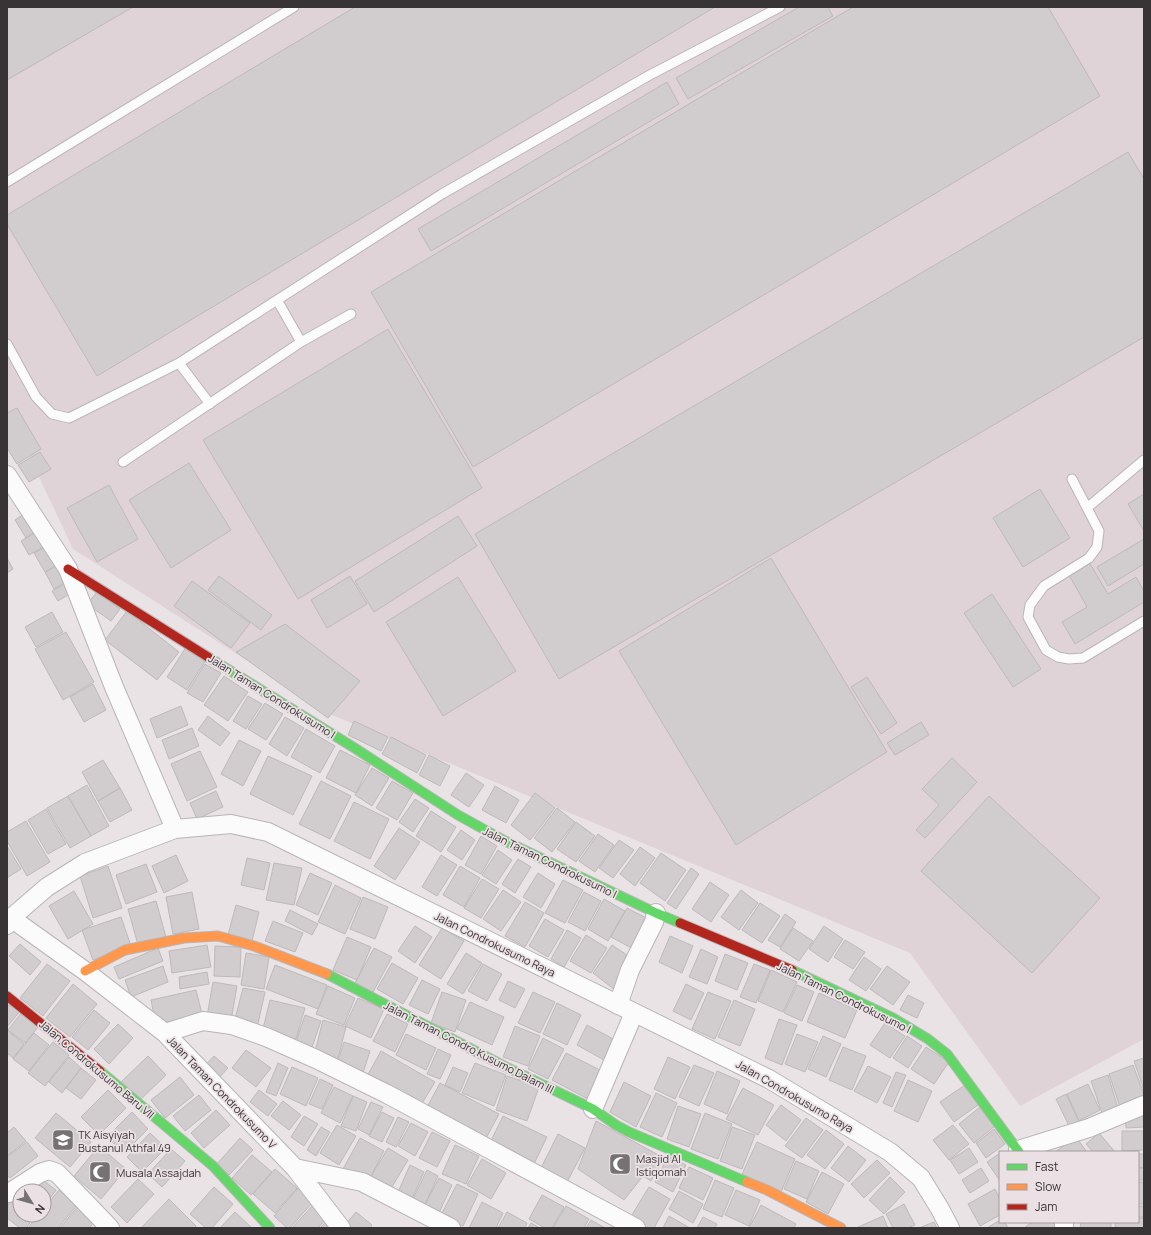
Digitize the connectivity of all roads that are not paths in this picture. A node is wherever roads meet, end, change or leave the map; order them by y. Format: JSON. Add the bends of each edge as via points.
{"nodes":[{"id":1,"x":294,"y":7,"type":"edge"},
{"id":2,"x":780,"y":7,"type":"edge"},
{"id":3,"x":7,"y":182,"type":"edge"},
{"id":4,"x":277,"y":300,"type":"junction"},
{"id":5,"x":351,"y":314,"type":"dead end"},
{"id":6,"x":301,"y":342,"type":"junction"},
{"id":7,"x":7,"y":344,"type":"edge"},
{"id":8,"x":179,"y":363,"type":"junction"},
{"id":9,"x":210,"y":404,"type":"junction"},
{"id":10,"x":1144,"y":460,"type":"edge"},
{"id":11,"x":123,"y":462,"type":"dead end"},
{"id":12,"x":7,"y":475,"type":"edge"},
{"id":13,"x":1072,"y":479,"type":"dead end"},
{"id":14,"x":1087,"y":508,"type":"junction"},
{"id":15,"x":68,"y":569,"type":"junction"},
{"id":16,"x":1144,"y":622,"type":"edge"},
{"id":17,"x":175,"y":829,"type":"junction"},
{"id":18,"x":656,"y":914,"type":"junction"},
{"id":19,"x":9,"y":922,"type":"edge"},
{"id":20,"x":85,"y":971,"type":"junction"},
{"id":21,"x":7,"y":996,"type":"edge"},
{"id":22,"x":618,"y":1005,"type":"junction"},
{"id":23,"x":634,"y":1013,"type":"junction"},
{"id":24,"x":165,"y":1033,"type":"junction"},
{"id":25,"x":1144,"y":1105,"type":"edge"},
{"id":26,"x":593,"y":1109,"type":"junction"},
{"id":27,"x":1018,"y":1151,"type":"edge"},
{"id":28,"x":295,"y":1168,"type":"junction"},
{"id":29,"x":7,"y":1193,"type":"edge"},
{"id":30,"x":110,"y":1228,"type":"edge"},
{"id":31,"x":270,"y":1228,"type":"edge"},
{"id":32,"x":341,"y":1228,"type":"edge"},
{"id":33,"x":451,"y":1228,"type":"edge"},
{"id":34,"x":636,"y":1228,"type":"edge"},
{"id":35,"x":841,"y":1228,"type":"edge"},
{"id":36,"x":950,"y":1228,"type":"edge"}],
"edges":[{"from":1,"to":3,"type":"lane"},
{"from":2,"to":4,"type":"lane","via":[[648,76],[449,190]]},
{"from":4,"to":6,"type":"lane"},
{"from":4,"to":8,"type":"lane"},
{"from":5,"to":6,"type":"lane"},
{"from":6,"to":9,"type":"lane"},
{"from":7,"to":8,"type":"lane","via":[[36,397],[52,414],[69,418]]},
{"from":8,"to":9,"type":"lane"},
{"from":9,"to":11,"type":"lane"},
{"from":10,"to":14,"type":"lane"},
{"from":12,"to":15,"type":"street"},
{"from":13,"to":14,"type":"lane"},
{"from":14,"to":16,"type":"lane","via":[[1099,531],[1097,548],[1089,558],[1044,586],[1030,605],[1028,617],[1046,650],[1069,659],[1083,658]]},
{"from":15,"to":17,"type":"street","via":[[114,687]]},
{"from":15,"to":18,"type":"street","name":"Jalan Taman Condrokusumo I","via":[[458,815],[505,841]]},
{"from":17,"to":19,"type":"street","name":"Jalan Condrokusumo Raya","via":[[85,863],[47,887]]},
{"from":17,"to":22,"type":"street","name":"Jalan Condrokusumo Raya","via":[[230,824],[268,832]]},
{"from":18,"to":22,"type":"street","via":[[630,970]]},
{"from":18,"to":27,"type":"street","name":"Jalan Taman Condrokusumo I","via":[[790,969],[893,1018],[928,1039],[947,1054]]},
{"from":19,"to":20,"type":"street","name":"Jalan Taman Condrokusumo V"},
{"from":20,"to":24,"type":"street","name":"Jalan Taman Condrokusumo V"},
{"from":20,"to":26,"type":"street","name":"Jalan Taman Condro Kusumo Dalam III","via":[[125,950],[184,938],[218,936],[254,946],[330,975],[506,1067]]},
{"from":21,"to":31,"type":"street","name":"Jalan Condrokusumo Baru VII","via":[[213,1166]]},
{"from":22,"to":23,"type":"street","name":"Jalan Condrokusumo Raya"},
{"from":23,"to":26,"type":"street"},
{"from":23,"to":36,"type":"street","name":"Jalan Condrokusumo Raya","via":[[769,1079],[890,1152],[921,1178]]},
{"from":24,"to":28,"type":"street","name":"Jalan Taman Condrokusumo V"},
{"from":24,"to":34,"type":"street","via":[[203,1021],[232,1025],[266,1037],[387,1094]]},
{"from":25,"to":27,"type":"street","via":[[1089,1128]]},
{"from":26,"to":35,"type":"street","name":"Jalan Taman Condro Kusumo Dalam III","via":[[616,1126],[767,1190]]},
{"from":28,"to":32,"type":"street"},
{"from":28,"to":33,"type":"street","via":[[362,1182]]},
{"from":29,"to":30,"type":"street","via":[[40,1172],[53,1171]]}]}
